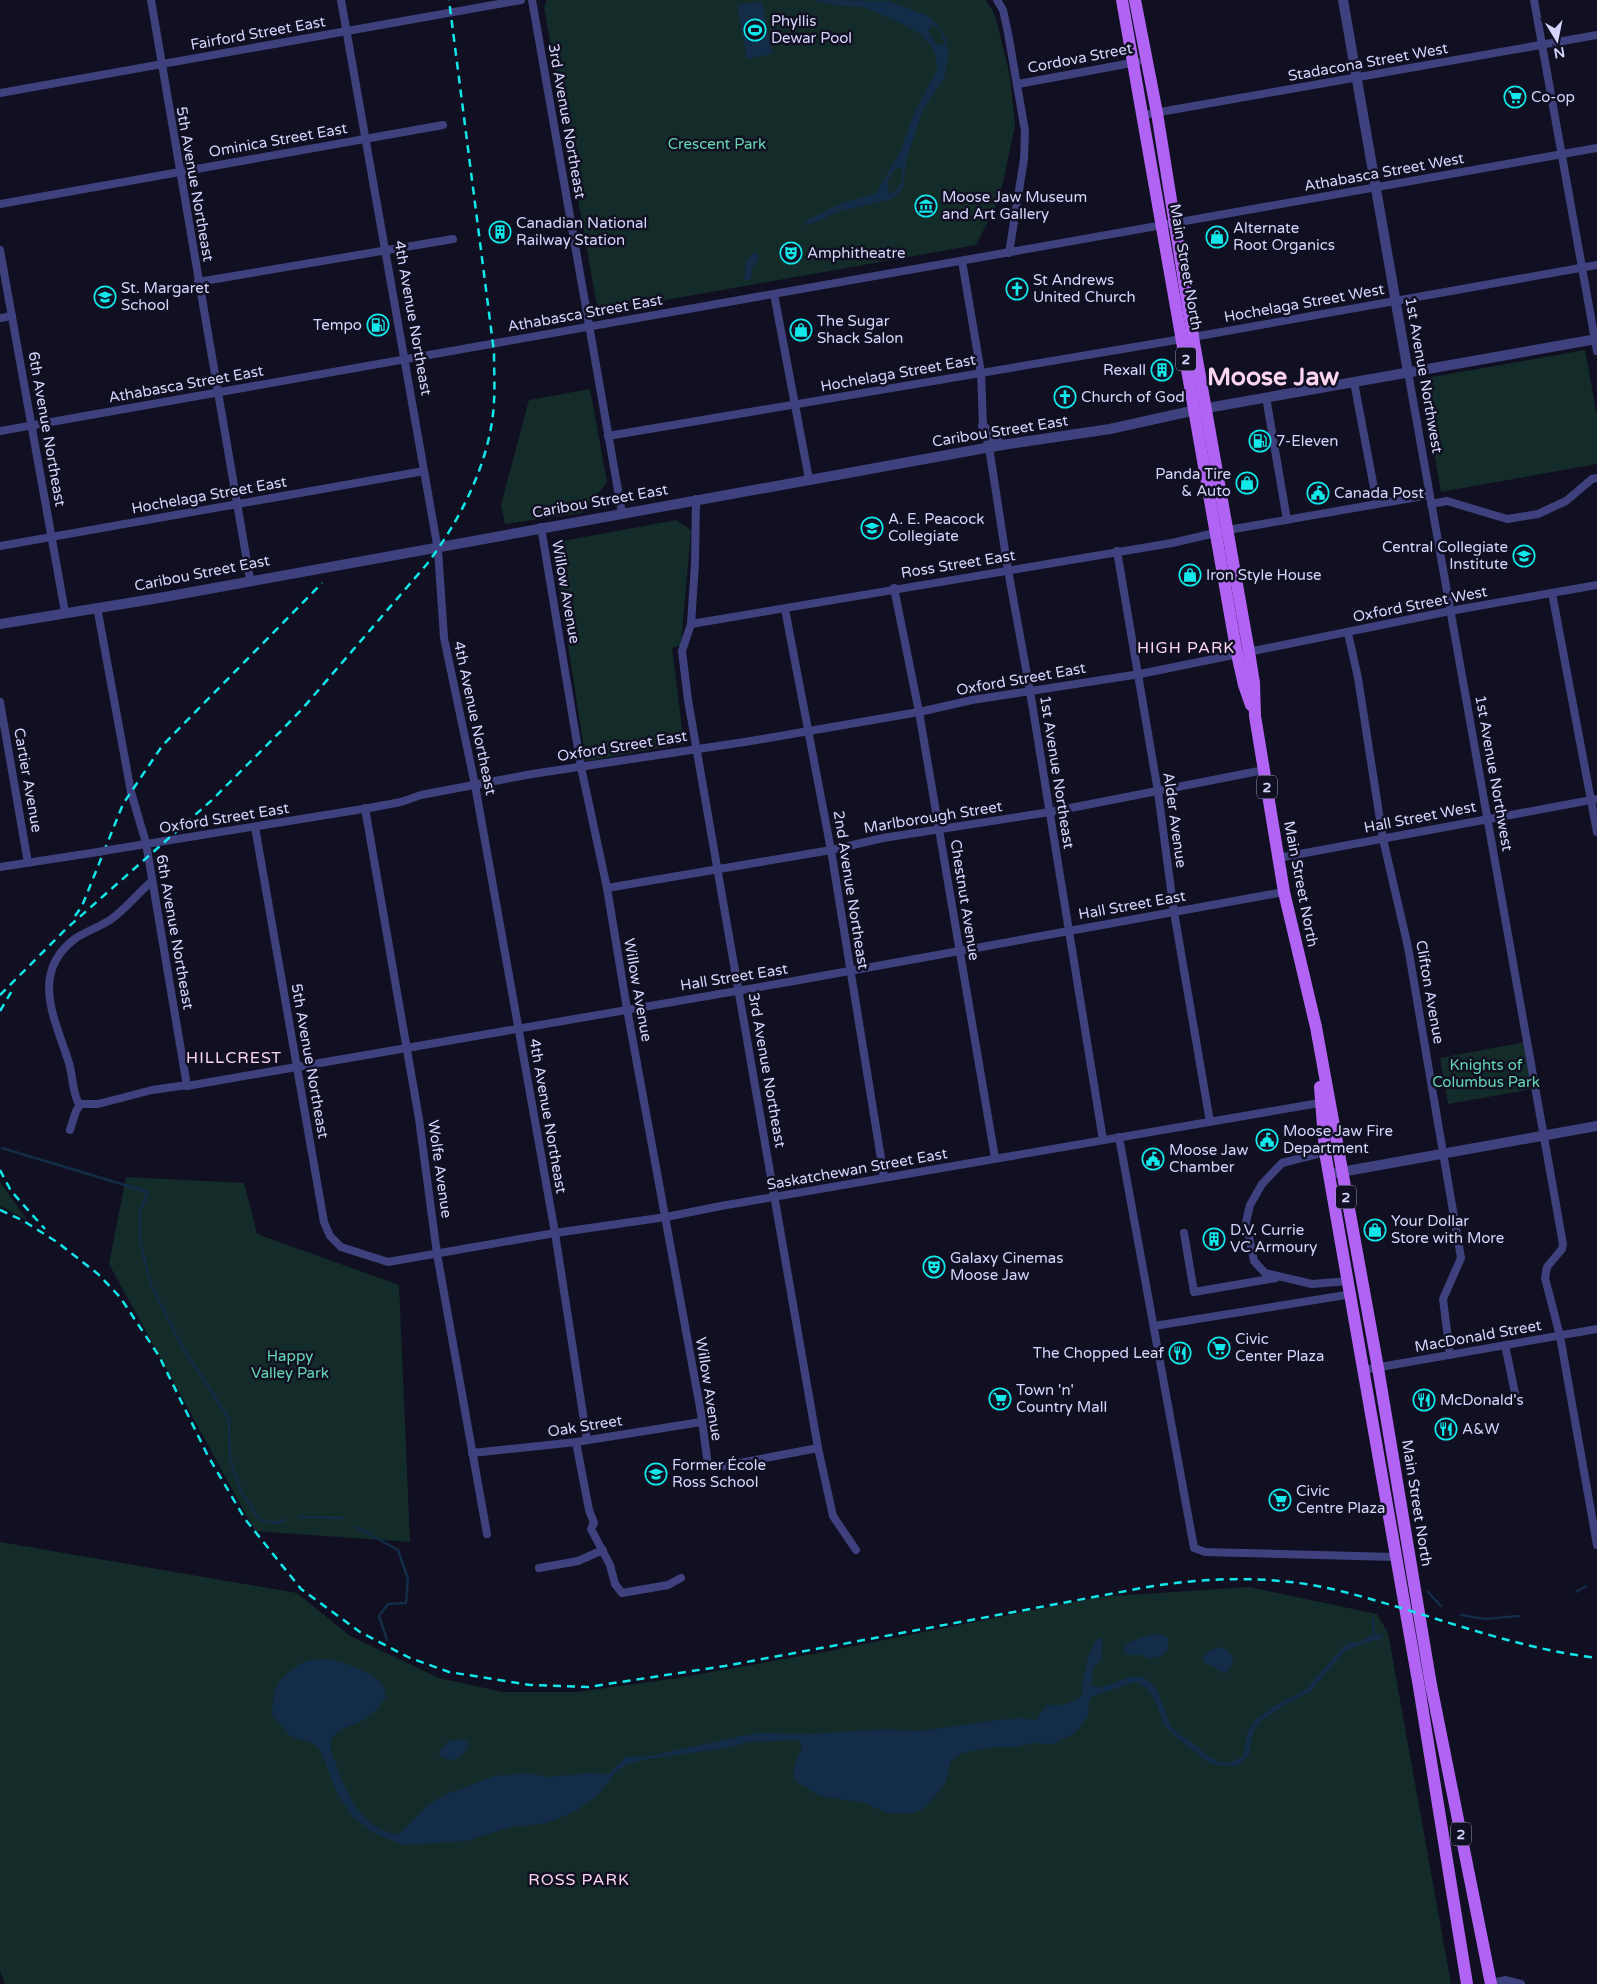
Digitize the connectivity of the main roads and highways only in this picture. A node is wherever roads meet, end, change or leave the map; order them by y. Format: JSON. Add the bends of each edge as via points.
{"nodes":[{"id":1,"x":1131,"y":1,"type":"edge"},
{"id":2,"x":1188,"y":338,"type":"junction"},
{"id":3,"x":1326,"y":1102,"type":"junction"},
{"id":4,"x":1336,"y":1173,"type":"junction"},
{"id":5,"x":1491,"y":1983,"type":"edge"},
{"id":6,"x":1467,"y":1984,"type":"edge"}],
"edges":[{"from":1,"to":2,"type":"main road","name":"Main Street North","number":"2","via":[[1157,113],[1175,223]]},
{"from":1,"to":2,"type":"main road","name":"Main Street North","number":"2","via":[[1133,62],[1162,226]]},
{"from":2,"to":3,"type":"main road","name":"Main Street North","number":"2","via":[[1243,653],[1244,685],[1255,716],[1284,892],[1316,1027]]},
{"from":3,"to":4,"type":"main road","name":"Main Street North","number":"2"},
{"from":3,"to":4,"type":"main road","name":"Main Street North","number":"2","via":[[1326,1152]]},
{"from":4,"to":5,"type":"main road","name":"Main Street North","number":"2","via":[[1378,1368],[1430,1685]]},
{"from":4,"to":6,"type":"main road","name":"Main Street North","number":"2","via":[[1349,1281]]}]}
